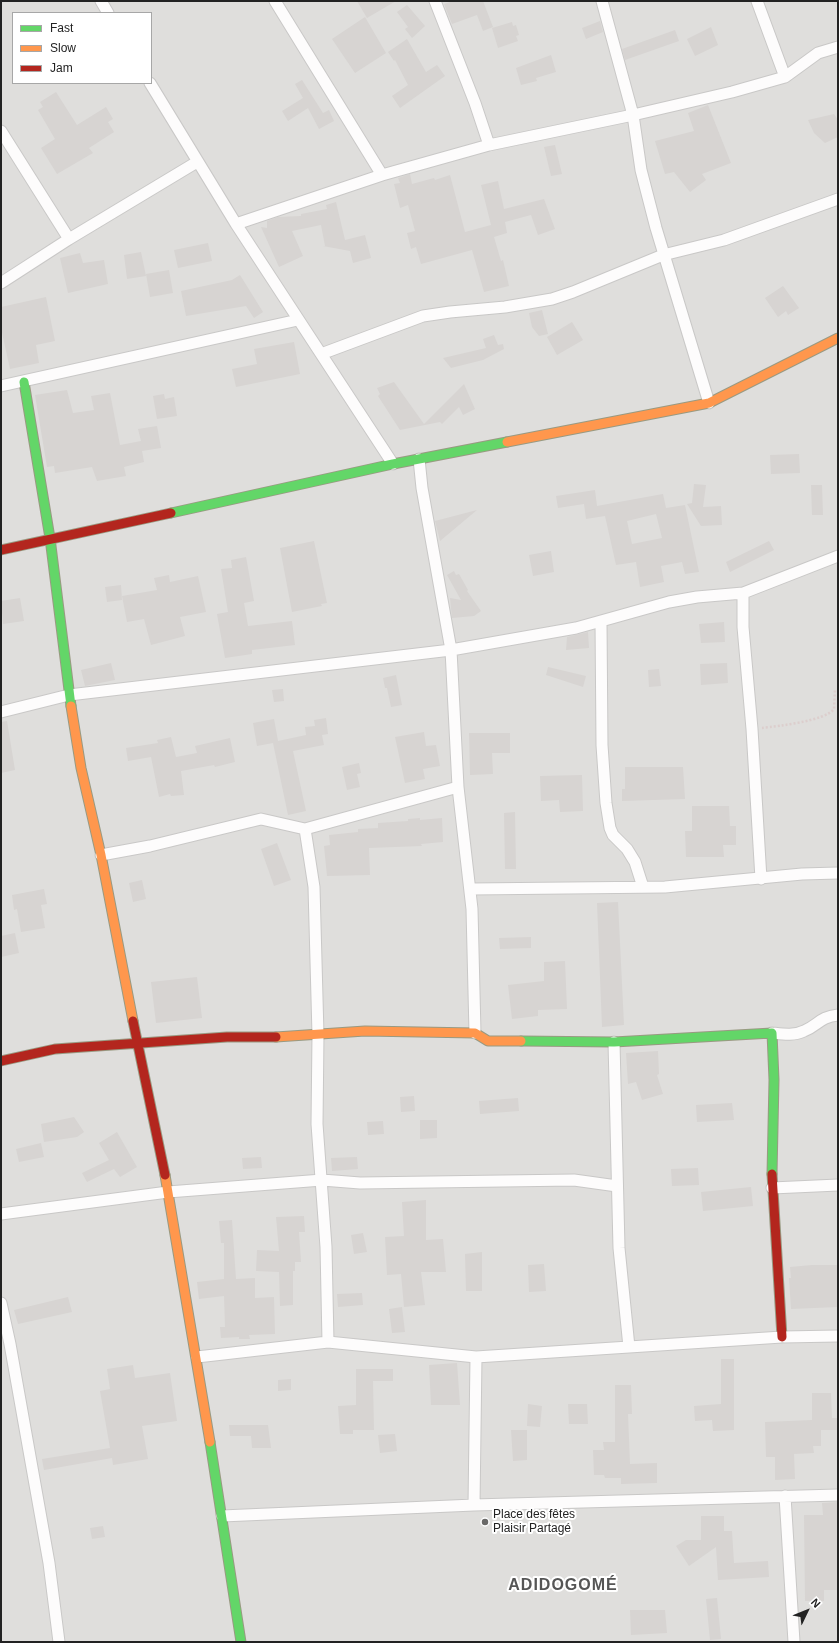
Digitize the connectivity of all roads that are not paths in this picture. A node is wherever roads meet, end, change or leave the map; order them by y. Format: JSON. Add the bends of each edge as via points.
{"nodes":[{"id":1,"x":101,"y":1,"type":"edge"},
{"id":2,"x":275,"y":1,"type":"edge"},
{"id":3,"x":435,"y":1,"type":"edge"},
{"id":4,"x":602,"y":1,"type":"edge"},
{"id":5,"x":757,"y":1,"type":"edge"},
{"id":6,"x":107,"y":12,"type":"edge"},
{"id":7,"x":838,"y":47,"type":"edge"},
{"id":8,"x":785,"y":77,"type":"junction"},
{"id":9,"x":151,"y":84,"type":"edge"},
{"id":10,"x":633,"y":116,"type":"junction"},
{"id":11,"x":1,"y":131,"type":"edge"},
{"id":12,"x":490,"y":144,"type":"junction"},
{"id":13,"x":196,"y":162,"type":"junction"},
{"id":14,"x":382,"y":175,"type":"junction"},
{"id":15,"x":838,"y":199,"type":"edge"},
{"id":16,"x":236,"y":224,"type":"junction"},
{"id":17,"x":69,"y":239,"type":"junction"},
{"id":18,"x":663,"y":255,"type":"junction"},
{"id":19,"x":1,"y":283,"type":"edge"},
{"id":20,"x":298,"y":320,"type":"junction"},
{"id":21,"x":838,"y":338,"type":"edge"},
{"id":22,"x":321,"y":354,"type":"junction"},
{"id":23,"x":24,"y":382,"type":"junction"},
{"id":24,"x":1,"y":386,"type":"edge"},
{"id":25,"x":710,"y":403,"type":"junction"},
{"id":26,"x":419,"y":459,"type":"junction"},
{"id":27,"x":393,"y":464,"type":"junction"},
{"id":28,"x":50,"y":538,"type":"junction"},
{"id":29,"x":1,"y":550,"type":"edge"},
{"id":30,"x":838,"y":556,"type":"edge"},
{"id":31,"x":743,"y":593,"type":"junction"},
{"id":32,"x":601,"y":621,"type":"junction"},
{"id":33,"x":451,"y":650,"type":"junction"},
{"id":34,"x":69,"y":696,"type":"junction"},
{"id":35,"x":1,"y":712,"type":"edge"},
{"id":36,"x":458,"y":787,"type":"junction"},
{"id":37,"x":305,"y":829,"type":"junction"},
{"id":38,"x":101,"y":855,"type":"junction"},
{"id":39,"x":838,"y":873,"type":"edge"},
{"id":40,"x":761,"y":879,"type":"junction"},
{"id":41,"x":643,"y":887,"type":"junction"},
{"id":42,"x":471,"y":889,"type":"junction"},
{"id":43,"x":838,"y":1015,"type":"edge"},
{"id":44,"x":475,"y":1033,"type":"junction"},
{"id":45,"x":772,"y":1033,"type":"junction"},
{"id":46,"x":318,"y":1035,"type":"junction"},
{"id":47,"x":614,"y":1042,"type":"junction"},
{"id":48,"x":137,"y":1044,"type":"junction"},
{"id":49,"x":1,"y":1062,"type":"edge"},
{"id":50,"x":322,"y":1180,"type":"junction"},
{"id":51,"x":838,"y":1185,"type":"edge"},
{"id":52,"x":617,"y":1186,"type":"junction"},
{"id":53,"x":772,"y":1188,"type":"junction"},
{"id":54,"x":168,"y":1192,"type":"junction"},
{"id":55,"x":1,"y":1214,"type":"edge"},
{"id":56,"x":1,"y":1303,"type":"edge"},
{"id":57,"x":838,"y":1336,"type":"edge"},
{"id":58,"x":782,"y":1337,"type":"junction"},
{"id":59,"x":328,"y":1342,"type":"junction"},
{"id":60,"x":629,"y":1347,"type":"junction"},
{"id":61,"x":197,"y":1357,"type":"junction"},
{"id":62,"x":476,"y":1357,"type":"junction"},
{"id":63,"x":838,"y":1495,"type":"edge"},
{"id":64,"x":785,"y":1496,"type":"junction"},
{"id":65,"x":474,"y":1505,"type":"junction"},
{"id":66,"x":222,"y":1516,"type":"junction"},
{"id":67,"x":58,"y":1642,"type":"edge"},
{"id":68,"x":241,"y":1642,"type":"edge"},
{"id":69,"x":794,"y":1642,"type":"edge"}],
"edges":[{"from":1,"to":6,"type":"street"},
{"from":2,"to":14,"type":"street"},
{"from":3,"to":12,"type":"street"},
{"from":4,"to":10,"type":"street"},
{"from":5,"to":8,"type":"street"},
{"from":7,"to":8,"type":"street","via":[[818,53]]},
{"from":8,"to":10,"type":"street"},
{"from":9,"to":13,"type":"street"},
{"from":10,"to":12,"type":"street"},
{"from":10,"to":18,"type":"street","via":[[642,175]]},
{"from":11,"to":17,"type":"street"},
{"from":12,"to":14,"type":"street"},
{"from":13,"to":16,"type":"street"},
{"from":13,"to":17,"type":"street"},
{"from":14,"to":16,"type":"street"},
{"from":15,"to":18,"type":"street","via":[[724,240]]},
{"from":16,"to":20,"type":"street"},
{"from":17,"to":19,"type":"street"},
{"from":18,"to":22,"type":"street","via":[[552,299],[423,316]]},
{"from":18,"to":25,"type":"street"},
{"from":20,"to":22,"type":"street"},
{"from":20,"to":23,"type":"street"},
{"from":21,"to":25,"type":"street"},
{"from":22,"to":27,"type":"street"},
{"from":23,"to":24,"type":"street"},
{"from":23,"to":28,"type":"street"},
{"from":25,"to":26,"type":"street"},
{"from":26,"to":27,"type":"street"},
{"from":26,"to":33,"type":"street"},
{"from":27,"to":28,"type":"street"},
{"from":28,"to":29,"type":"street"},
{"from":28,"to":34,"type":"street"},
{"from":30,"to":31,"type":"street"},
{"from":31,"to":32,"type":"street","via":[[669,602]]},
{"from":31,"to":40,"type":"street","via":[[744,643]]},
{"from":32,"to":33,"type":"street","via":[[576,628]]},
{"from":32,"to":41,"type":"street","via":[[602,745],[606,803],[613,835],[627,849],[635,862]]},
{"from":33,"to":34,"type":"street"},
{"from":33,"to":36,"type":"street"},
{"from":34,"to":35,"type":"street"},
{"from":34,"to":38,"type":"street","via":[[81,768]]},
{"from":36,"to":37,"type":"street"},
{"from":36,"to":42,"type":"street"},
{"from":37,"to":38,"type":"street","via":[[261,819]]},
{"from":37,"to":46,"type":"street","via":[[314,887]]},
{"from":38,"to":48,"type":"street"},
{"from":39,"to":40,"type":"street"},
{"from":40,"to":41,"type":"street"},
{"from":41,"to":42,"type":"street"},
{"from":42,"to":44,"type":"street"},
{"from":43,"to":45,"type":"street","via":[[823,1018],[802,1032]]},
{"from":44,"to":46,"type":"street","via":[[365,1031]]},
{"from":44,"to":47,"type":"street","via":[[488,1041]]},
{"from":45,"to":47,"type":"street"},
{"from":45,"to":53,"type":"street"},
{"from":46,"to":48,"type":"street","via":[[227,1037]]},
{"from":46,"to":50,"type":"street","via":[[316,1096]]},
{"from":47,"to":52,"type":"street"},
{"from":48,"to":49,"type":"street","via":[[55,1049]]},
{"from":48,"to":54,"type":"street"},
{"from":50,"to":52,"type":"street","via":[[360,1183],[574,1180]]},
{"from":50,"to":54,"type":"street"},
{"from":50,"to":59,"type":"street"},
{"from":51,"to":53,"type":"street"},
{"from":52,"to":60,"type":"street","via":[[619,1248]]},
{"from":53,"to":58,"type":"street"},
{"from":54,"to":55,"type":"street"},
{"from":54,"to":61,"type":"street"},
{"from":56,"to":67,"type":"street","via":[[49,1563]]},
{"from":57,"to":58,"type":"street"},
{"from":58,"to":60,"type":"street"},
{"from":59,"to":61,"type":"street"},
{"from":59,"to":62,"type":"street"},
{"from":60,"to":62,"type":"street"},
{"from":61,"to":66,"type":"street"},
{"from":62,"to":65,"type":"street"},
{"from":63,"to":64,"type":"street"},
{"from":64,"to":65,"type":"street"},
{"from":64,"to":69,"type":"street"},
{"from":65,"to":66,"type":"street"},
{"from":66,"to":68,"type":"street"}]}
